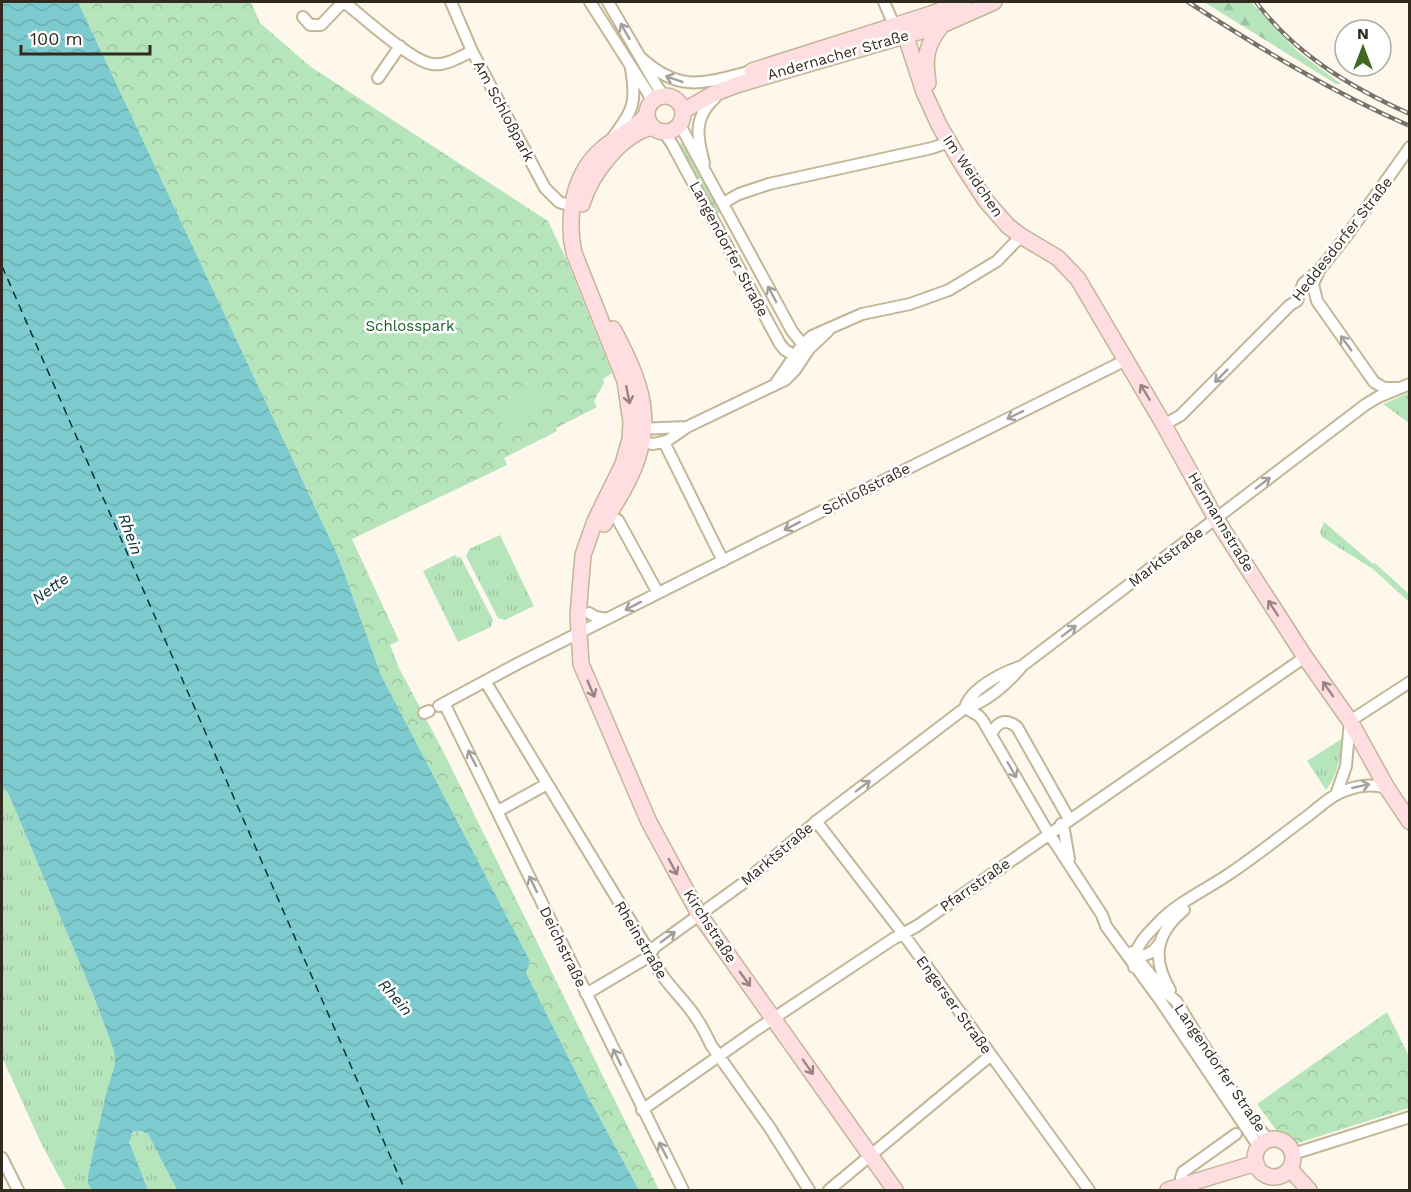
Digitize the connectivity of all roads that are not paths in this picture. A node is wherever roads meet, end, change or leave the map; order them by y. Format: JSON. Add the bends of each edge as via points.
{"nodes":[{"id":1,"x":343,"y":2,"type":"edge"},
{"id":2,"x":451,"y":2,"type":"edge"},
{"id":3,"x":590,"y":2,"type":"edge"},
{"id":4,"x":608,"y":2,"type":"edge"},
{"id":5,"x":884,"y":2,"type":"edge"},
{"id":6,"x":963,"y":2,"type":"edge"},
{"id":7,"x":994,"y":2,"type":"edge"},
{"id":8,"x":303,"y":17,"type":"dead end"},
{"id":9,"x":936,"y":22,"type":"junction"},
{"id":10,"x":899,"y":31,"type":"junction"},
{"id":11,"x":400,"y":46,"type":"junction"},
{"id":12,"x":472,"y":51,"type":"junction"},
{"id":13,"x":640,"y":57,"type":"junction"},
{"id":14,"x":630,"y":66,"type":"junction"},
{"id":15,"x":752,"y":71,"type":"junction"},
{"id":16,"x":378,"y":78,"type":"dead end"},
{"id":17,"x":727,"y":88,"type":"junction"},
{"id":18,"x":932,"y":110,"type":"junction"},
{"id":19,"x":665,"y":114,"type":"junction"},
{"id":20,"x":949,"y":142,"type":"junction"},
{"id":21,"x":606,"y":146,"type":"junction"},
{"id":22,"x":1410,"y":147,"type":"edge"},
{"id":23,"x":708,"y":178,"type":"junction"},
{"id":24,"x":723,"y":203,"type":"junction"},
{"id":25,"x":572,"y":206,"type":"junction"},
{"id":26,"x":1021,"y":236,"type":"junction"},
{"id":27,"x":744,"y":242,"type":"junction"},
{"id":28,"x":730,"y":251,"type":"junction"},
{"id":29,"x":1321,"y":268,"type":"junction"},
{"id":30,"x":1297,"y":301,"type":"junction"},
{"id":31,"x":1320,"y":308,"type":"junction"},
{"id":32,"x":801,"y":353,"type":"junction"},
{"id":33,"x":1126,"y":360,"type":"junction"},
{"id":34,"x":1371,"y":379,"type":"junction"},
{"id":35,"x":1404,"y":386,"type":"edge"},
{"id":36,"x":1365,"y":405,"type":"junction"},
{"id":37,"x":1164,"y":425,"type":"junction"},
{"id":38,"x":687,"y":427,"type":"junction"},
{"id":39,"x":636,"y":435,"type":"junction"},
{"id":40,"x":664,"y":442,"type":"junction"},
{"id":41,"x":1216,"y":519,"type":"junction"},
{"id":42,"x":618,"y":520,"type":"dead end"},
{"id":43,"x":723,"y":561,"type":"junction"},
{"id":44,"x":658,"y":594,"type":"junction"},
{"id":45,"x":589,"y":613,"type":"junction"},
{"id":46,"x":608,"y":619,"type":"junction"},
{"id":47,"x":578,"y":633,"type":"junction"},
{"id":48,"x":1305,"y":657,"type":"junction"},
{"id":49,"x":485,"y":681,"type":"junction"},
{"id":50,"x":1410,"y":682,"type":"edge"},
{"id":51,"x":434,"y":708,"type":"joint"},
{"id":52,"x":965,"y":708,"type":"junction"},
{"id":53,"x":1350,"y":721,"type":"junction"},
{"id":54,"x":991,"y":735,"type":"junction"},
{"id":55,"x":547,"y":784,"type":"junction"},
{"id":56,"x":1387,"y":788,"type":"junction"},
{"id":57,"x":1336,"y":795,"type":"junction"},
{"id":58,"x":498,"y":811,"type":"junction"},
{"id":59,"x":1065,"y":821,"type":"junction"},
{"id":60,"x":816,"y":822,"type":"junction"},
{"id":61,"x":1410,"y":822,"type":"edge"},
{"id":62,"x":1049,"y":833,"type":"junction"},
{"id":63,"x":1073,"y":871,"type":"junction"},
{"id":64,"x":1200,"y":894,"type":"junction"},
{"id":65,"x":699,"y":914,"type":"junction"},
{"id":66,"x":904,"y":934,"type":"junction"},
{"id":67,"x":1159,"y":944,"type":"junction"},
{"id":68,"x":650,"y":953,"type":"junction"},
{"id":69,"x":1130,"y":955,"type":"junction"},
{"id":70,"x":586,"y":994,"type":"junction"},
{"id":71,"x":1176,"y":1001,"type":"junction"},
{"id":72,"x":774,"y":1019,"type":"junction"},
{"id":73,"x":991,"y":1055,"type":"junction"},
{"id":74,"x":720,"y":1056,"type":"junction"},
{"id":75,"x":642,"y":1110,"type":"junction"},
{"id":76,"x":1410,"y":1117,"type":"edge"},
{"id":77,"x":1236,"y":1134,"type":"dead end"},
{"id":78,"x":1261,"y":1150,"type":"junction"},
{"id":79,"x":870,"y":1157,"type":"junction"},
{"id":80,"x":2,"y":1158,"type":"edge"},
{"id":81,"x":1288,"y":1166,"type":"junction"},
{"id":82,"x":1182,"y":1185,"type":"junction"},
{"id":83,"x":18,"y":1191,"type":"edge"},
{"id":84,"x":683,"y":1191,"type":"edge"},
{"id":85,"x":809,"y":1191,"type":"edge"},
{"id":86,"x":829,"y":1191,"type":"edge"},
{"id":87,"x":896,"y":1191,"type":"edge"},
{"id":88,"x":1089,"y":1191,"type":"edge"},
{"id":89,"x":1168,"y":1191,"type":"edge"},
{"id":90,"x":1298,"y":1191,"type":"edge"},
{"id":91,"x":1309,"y":1191,"type":"edge"}],
"edges":[{"from":1,"to":8,"type":"street","via":[[321,25],[310,25]]},
{"from":1,"to":11,"type":"street"},
{"from":2,"to":12,"type":"street","name":"Am Schloßpark"},
{"from":3,"to":14,"type":"street","name":"Langendorfer Straße"},
{"from":13,"to":4,"type":"street","name":"Langendorfer Straße","one_way":true},
{"from":5,"to":10,"type":"street"},
{"from":6,"to":9,"type":"street","name":"Andernacher Straße"},
{"from":7,"to":9,"type":"street","name":"Andernacher Straße"},
{"from":9,"to":10,"type":"street","name":"Andernacher Straße"},
{"from":9,"to":18,"type":"street","name":"Im Weidchen","via":[[926,54]]},
{"from":10,"to":15,"type":"street","name":"Andernacher Straße"},
{"from":10,"to":17,"type":"street","name":"Andernacher Straße"},
{"from":10,"to":18,"type":"street","name":"Im Weidchen"},
{"from":11,"to":12,"type":"street","via":[[432,64],[448,63]]},
{"from":11,"to":16,"type":"street"},
{"from":12,"to":25,"type":"street","name":"Am Schloßpark","via":[[545,188],[559,202]]},
{"from":15,"to":13,"type":"street","one_way":true,"via":[[707,82],[681,82],[660,73]]},
{"from":13,"to":19,"type":"street","name":"Langendorfer Straße","via":[[658,88]]},
{"from":14,"to":19,"type":"street","name":"Langendorfer Straße"},
{"from":14,"to":21,"type":"street","name":"Langendorfer Straße","via":[[632,109]]},
{"from":15,"to":19,"type":"street","name":"Andernacher Straße"},
{"from":17,"to":19,"type":"street","name":"Andernacher Straße"},
{"from":17,"to":23,"type":"street","name":"Langendorfer Straße","via":[[707,106],[698,122],[698,140]]},
{"from":18,"to":20,"type":"street","name":"Im Weidchen"},
{"from":19,"to":21,"type":"street"},
{"from":19,"to":23,"type":"street","name":"Langendorfer Straße"},
{"from":19,"to":28,"type":"street","name":"Langendorfer Straße","via":[[672,144]]},
{"from":19,"to":39,"type":"street","via":[[615,150],[599,169],[585,195],[578,226],[586,265],[637,378],[644,406]]},
{"from":20,"to":24,"type":"street","via":[[769,184]]},
{"from":20,"to":26,"type":"street","name":"Im Weidchen","via":[[986,201]]},
{"from":21,"to":25,"type":"street","via":[[585,170]]},
{"from":22,"to":29,"type":"street","name":"Heddesdorfer Straße"},
{"from":23,"to":24,"type":"street","name":"Langendorfer Straße"},
{"from":24,"to":27,"type":"street","name":"Langendorfer Straße"},
{"from":25,"to":39,"type":"street","one_way":true,"via":[[574,253],[625,381]]},
{"from":26,"to":32,"type":"street","via":[[997,261],[949,290],[910,304],[862,314],[829,329]]},
{"from":26,"to":33,"type":"street","name":"Hermannstraße","via":[[1058,258],[1074,273]]},
{"from":27,"to":28,"type":"street"},
{"from":32,"to":27,"type":"street","name":"Langendorfer Straße","one_way":true},
{"from":28,"to":32,"type":"street","name":"Langendorfer Straße","via":[[780,344]]},
{"from":29,"to":30,"type":"street","name":"Heddesdorfer Straße","via":[[1302,284]]},
{"from":29,"to":31,"type":"street","via":[[1313,288]]},
{"from":30,"to":31,"type":"street","via":[[1309,301]]},
{"from":30,"to":37,"type":"street","name":"Heddesdorfer Straße","one_way":true,"via":[[1181,415]]},
{"from":34,"to":31,"type":"street","one_way":true},
{"from":32,"to":38,"type":"street","via":[[776,383]]},
{"from":37,"to":33,"type":"street","name":"Hermannstraße","one_way":true},
{"from":33,"to":43,"type":"street","name":"Schloßstraße","one_way":true},
{"from":34,"to":35,"type":"street","via":[[1381,387]]},
{"from":34,"to":36,"type":"street"},
{"from":35,"to":36,"type":"street","name":"Marktstraße"},
{"from":41,"to":36,"type":"street","name":"Marktstraße","one_way":true},
{"from":37,"to":41,"type":"street","name":"Hermannstraße"},
{"from":38,"to":39,"type":"street"},
{"from":38,"to":40,"type":"street"},
{"from":39,"to":40,"type":"street","via":[[653,444]]},
{"from":39,"to":45,"type":"street","via":[[630,478],[600,531],[591,557],[585,587]]},
{"from":39,"to":47,"type":"street","name":"Kirchstraße","via":[[585,546]]},
{"from":40,"to":43,"type":"street"},
{"from":48,"to":41,"type":"street","name":"Hermannstraße","one_way":true},
{"from":52,"to":41,"type":"street","name":"Marktstraße","one_way":true,"via":[[1000,687],[1022,666]]},
{"from":42,"to":44,"type":"street"},
{"from":43,"to":44,"type":"street","name":"Schloßstraße"},
{"from":44,"to":46,"type":"street","name":"Schloßstraße","one_way":true},
{"from":45,"to":46,"type":"street"},
{"from":45,"to":47,"type":"street","via":[[588,623]]},
{"from":46,"to":47,"type":"street","name":"Schloßstraße"},
{"from":47,"to":49,"type":"street","name":"Schloßstraße"},
{"from":47,"to":65,"type":"street","name":"Kirchstraße","one_way":true,"via":[[581,664],[591,688],[649,822]]},
{"from":53,"to":48,"type":"street","name":"Hermannstraße","one_way":true},
{"from":48,"to":59,"type":"street","name":"Pfarrstraße"},
{"from":49,"to":51,"type":"street","name":"Schloßstraße"},
{"from":49,"to":55,"type":"street","name":"Rheinstraße"},
{"from":50,"to":53,"type":"street"},
{"from":58,"to":51,"type":"street","name":"Deichstraße","one_way":true},
{"from":52,"to":54,"type":"street","name":"Langendorfer Straße","via":[[980,716]]},
{"from":60,"to":52,"type":"street","name":"Marktstraße","one_way":true},
{"from":53,"to":56,"type":"street","name":"Hermannstraße"},
{"from":53,"to":57,"type":"street","via":[[1346,766]]},
{"from":54,"to":59,"type":"street","name":"Langendorfer Straße","via":[[1002,722],[1017,727]]},
{"from":54,"to":62,"type":"street","name":"Langendorfer Straße","one_way":true},
{"from":55,"to":58,"type":"street"},
{"from":55,"to":68,"type":"street","name":"Rheinstraße"},
{"from":57,"to":56,"type":"street","one_way":true,"via":[[1365,784]]},
{"from":56,"to":61,"type":"street","name":"Hermannstraße"},
{"from":57,"to":64,"type":"street"},
{"from":70,"to":58,"type":"street","name":"Deichstraße","one_way":true},
{"from":59,"to":62,"type":"street","name":"Pfarrstraße"},
{"from":59,"to":63,"type":"street","name":"Langendorfer Straße","via":[[1066,849]]},
{"from":60,"to":65,"type":"street","name":"Marktstraße"},
{"from":60,"to":66,"type":"street","name":"Engerser Straße"},
{"from":62,"to":63,"type":"street","name":"Langendorfer Straße"},
{"from":62,"to":66,"type":"street","name":"Pfarrstraße"},
{"from":63,"to":69,"type":"street","name":"Langendorfer Straße","via":[[1106,926]]},
{"from":64,"to":67,"type":"street","via":[[1168,924]]},
{"from":64,"to":69,"type":"street","via":[[1162,918]]},
{"from":68,"to":65,"type":"street","name":"Marktstraße","one_way":true},
{"from":65,"to":72,"type":"street","name":"Kirchstraße","one_way":true},
{"from":66,"to":72,"type":"street","name":"Pfarrstraße"},
{"from":66,"to":73,"type":"street","name":"Engerser Straße"},
{"from":67,"to":69,"type":"street","via":[[1151,953]]},
{"from":67,"to":71,"type":"street","via":[[1161,972]]},
{"from":68,"to":70,"type":"street","name":"Marktstraße"},
{"from":68,"to":74,"type":"street","name":"Rheinstraße"},
{"from":69,"to":71,"type":"street","name":"Langendorfer Straße"},
{"from":69,"to":78,"type":"street","name":"Langendorfer Straße"},
{"from":75,"to":70,"type":"street","name":"Deichstraße","one_way":true},
{"from":71,"to":78,"type":"street","name":"Langendorfer Straße","via":[[1260,1130]]},
{"from":72,"to":74,"type":"street","name":"Pfarrstraße"},
{"from":72,"to":79,"type":"street","name":"Kirchstraße","one_way":true},
{"from":73,"to":79,"type":"street"},
{"from":73,"to":88,"type":"street","name":"Engerser Straße"},
{"from":74,"to":75,"type":"street","name":"Pfarrstraße"},
{"from":74,"to":85,"type":"street","name":"Rheinstraße"},
{"from":84,"to":75,"type":"street","name":"Deichstraße","one_way":true},
{"from":76,"to":81,"type":"street"},
{"from":77,"to":82,"type":"street","via":[[1183,1172]]},
{"from":78,"to":81,"type":"street","name":"Langendorfer Straße","via":[[1281,1141],[1287,1144]]},
{"from":78,"to":81,"type":"street","name":"Langendorfer Straße","via":[[1264,1175],[1273,1177]]},
{"from":78,"to":82,"type":"street"},
{"from":79,"to":86,"type":"street"},
{"from":79,"to":87,"type":"street","name":"Kirchstraße"},
{"from":80,"to":83,"type":"street"},
{"from":81,"to":90,"type":"street","name":"Langendorfer Straße"},
{"from":81,"to":91,"type":"street","name":"Langendorfer Straße"},
{"from":82,"to":89,"type":"street"}]}
